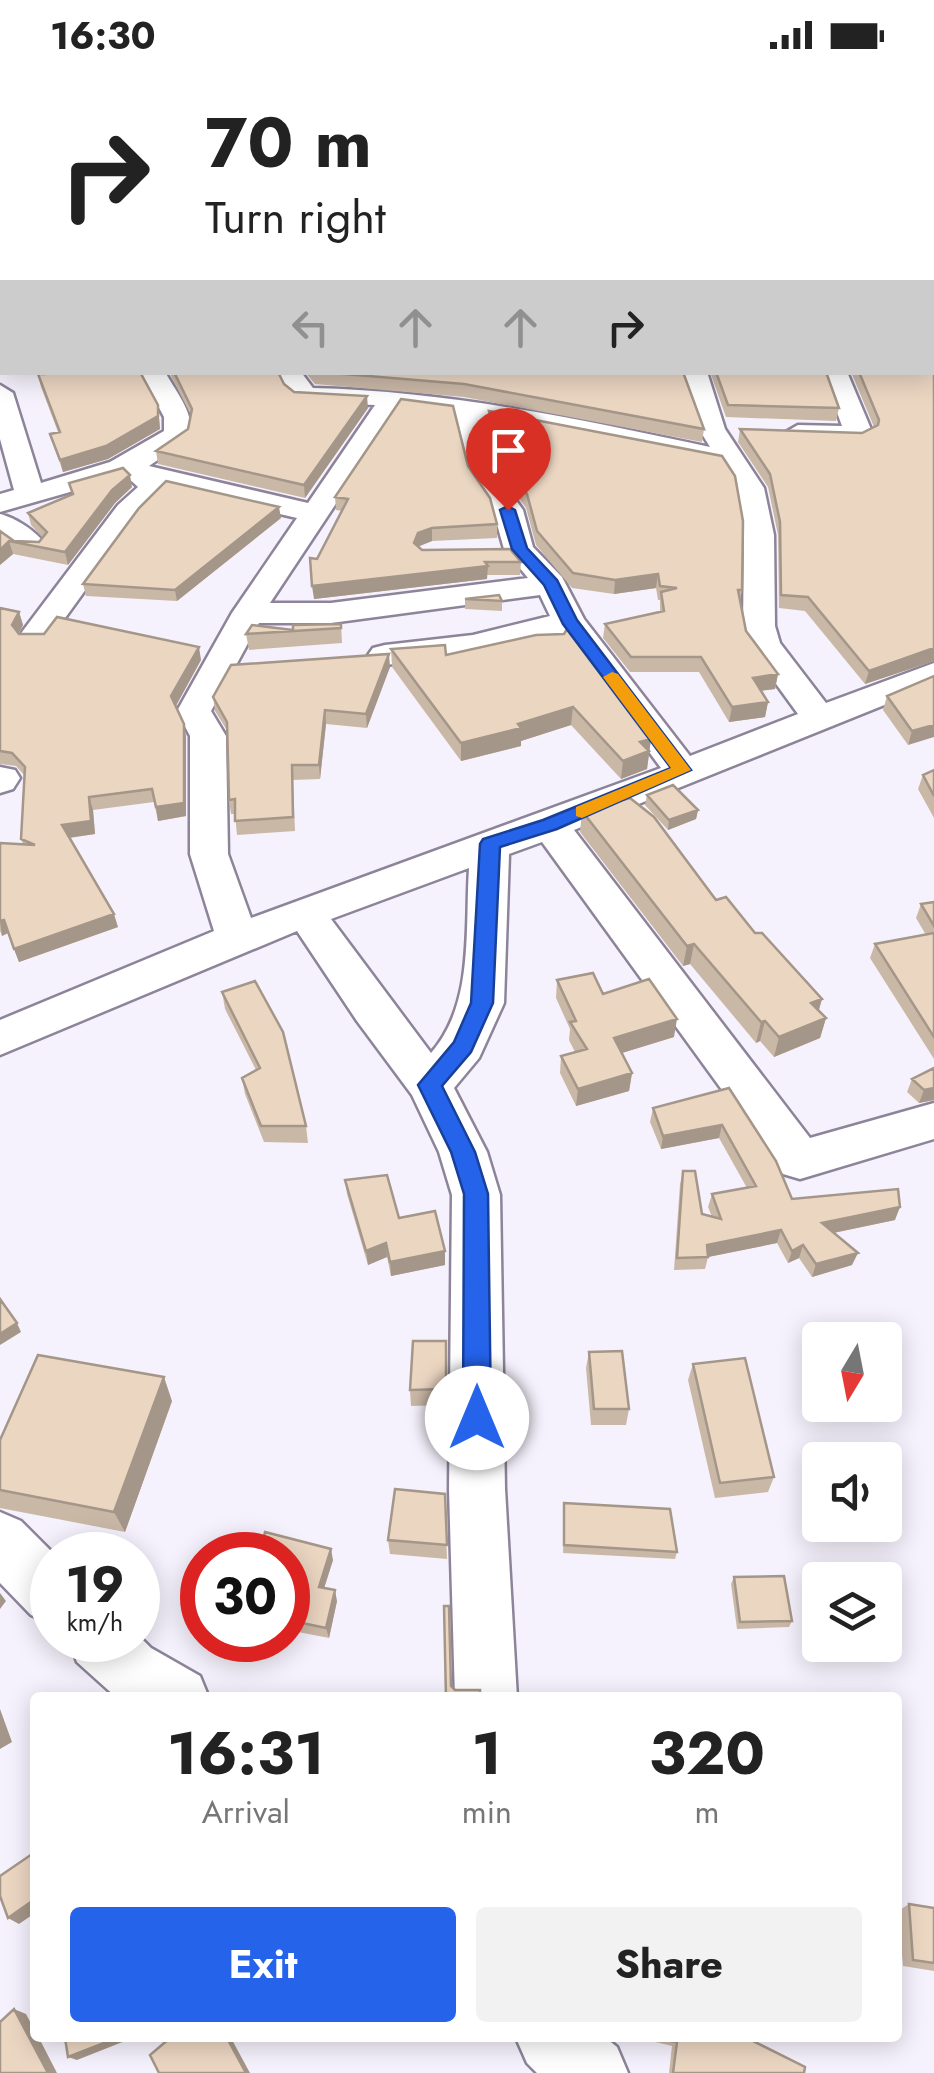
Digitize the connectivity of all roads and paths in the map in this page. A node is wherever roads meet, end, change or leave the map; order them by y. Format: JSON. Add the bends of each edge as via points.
{"nodes":[{"id":1,"x":154,"y":375,"type":"edge"},
{"id":2,"x":290,"y":375,"type":"edge"},
{"id":3,"x":433,"y":375,"type":"edge"},
{"id":4,"x":695,"y":375,"type":"edge"},
{"id":5,"x":835,"y":375,"type":"edge"},
{"id":6,"x":0,"y":394,"type":"edge"},
{"id":7,"x":407,"y":400,"type":"junction"},
{"id":8,"x":468,"y":410,"type":"junction"},
{"id":9,"x":712,"y":429,"type":"junction"},
{"id":10,"x":743,"y":430,"type":"edge"},
{"id":11,"x":780,"y":432,"type":"edge"},
{"id":12,"x":728,"y":458,"type":"junction"},
{"id":13,"x":136,"y":469,"type":"junction"},
{"id":14,"x":30,"y":494,"type":"junction"},
{"id":15,"x":0,"y":503,"type":"edge"},
{"id":16,"x":314,"y":513,"type":"junction"},
{"id":17,"x":0,"y":523,"type":"edge"},
{"id":18,"x":32,"y":545,"type":"edge"},
{"id":19,"x":520,"y":549,"type":"junction"},
{"id":20,"x":485,"y":551,"type":"edge"},
{"id":21,"x":551,"y":584,"type":"junction"},
{"id":22,"x":248,"y":613,"type":"junction"},
{"id":23,"x":569,"y":621,"type":"junction"},
{"id":24,"x":35,"y":636,"type":"edge"},
{"id":25,"x":348,"y":659,"type":"edge"},
{"id":26,"x":254,"y":664,"type":"edge"},
{"id":27,"x":219,"y":666,"type":"junction"},
{"id":28,"x":934,"y":672,"type":"edge"},
{"id":29,"x":818,"y":718,"type":"junction"},
{"id":30,"x":682,"y":770,"type":"junction"},
{"id":31,"x":550,"y":825,"type":"junction"},
{"id":32,"x":490,"y":844,"type":"junction"},
{"id":33,"x":306,"y":913,"type":"junction"},
{"id":34,"x":237,"y":938,"type":"junction"},
{"id":35,"x":0,"y":1038,"type":"edge"},
{"id":36,"x":430,"y":1085,"type":"junction"},
{"id":37,"x":934,"y":1121,"type":"edge"},
{"id":38,"x":0,"y":1541,"type":"edge"},
{"id":39,"x":30,"y":1572,"type":"edge"},
{"id":40,"x":121,"y":1662,"type":"edge"},
{"id":41,"x":168,"y":1692,"type":"edge"},
{"id":42,"x":486,"y":1692,"type":"edge"},
{"id":43,"x":556,"y":2042,"type":"edge"},
{"id":44,"x":591,"y":2073,"type":"edge"}],
"edges":[{"from":1,"to":13,"type":"street","via":[[177,417],[178,433]]},
{"from":2,"to":7,"type":"street","via":[[307,396]]},
{"from":3,"to":7,"type":"street"},
{"from":4,"to":9,"type":"street"},
{"from":5,"to":11,"type":"street","via":[[860,434]]},
{"from":6,"to":14,"type":"street"},
{"from":7,"to":8,"type":"street"},
{"from":7,"to":16,"type":"street"},
{"from":8,"to":12,"type":"street"},
{"from":8,"to":19,"type":"street","via":[[486,478],[508,510]]},
{"from":9,"to":10,"type":"street"},
{"from":9,"to":12,"type":"street"},
{"from":12,"to":29,"type":"street","via":[[746,481],[757,518],[764,644]]},
{"from":13,"to":14,"type":"street"},
{"from":13,"to":16,"type":"street"},
{"from":13,"to":24,"type":"street","via":[[152,488]]},
{"from":14,"to":15,"type":"street"},
{"from":16,"to":22,"type":"street"},
{"from":17,"to":18,"type":"street"},
{"from":19,"to":20,"type":"street"},
{"from":19,"to":21,"type":"street"},
{"from":21,"to":22,"type":"street","via":[[331,612]]},
{"from":21,"to":23,"type":"street"},
{"from":22,"to":27,"type":"street"},
{"from":23,"to":25,"type":"street","via":[[473,645]]},
{"from":23,"to":30,"type":"street"},
{"from":26,"to":27,"type":"street"},
{"from":27,"to":34,"type":"street","via":[[194,712],[208,736],[209,854]]},
{"from":28,"to":29,"type":"street"},
{"from":29,"to":30,"type":"street"},
{"from":30,"to":31,"type":"street"},
{"from":31,"to":32,"type":"street"},
{"from":31,"to":37,"type":"street","via":[[800,1160]]},
{"from":32,"to":33,"type":"street"},
{"from":32,"to":36,"type":"street","via":[[482,1003],[464,1046]]},
{"from":33,"to":34,"type":"street"},
{"from":33,"to":36,"type":"street"},
{"from":34,"to":35,"type":"street"},
{"from":36,"to":42,"type":"street","via":[[476,1194]]},
{"from":38,"to":39,"type":"street"},
{"from":40,"to":41,"type":"street"},
{"from":43,"to":44,"type":"street"}]}
